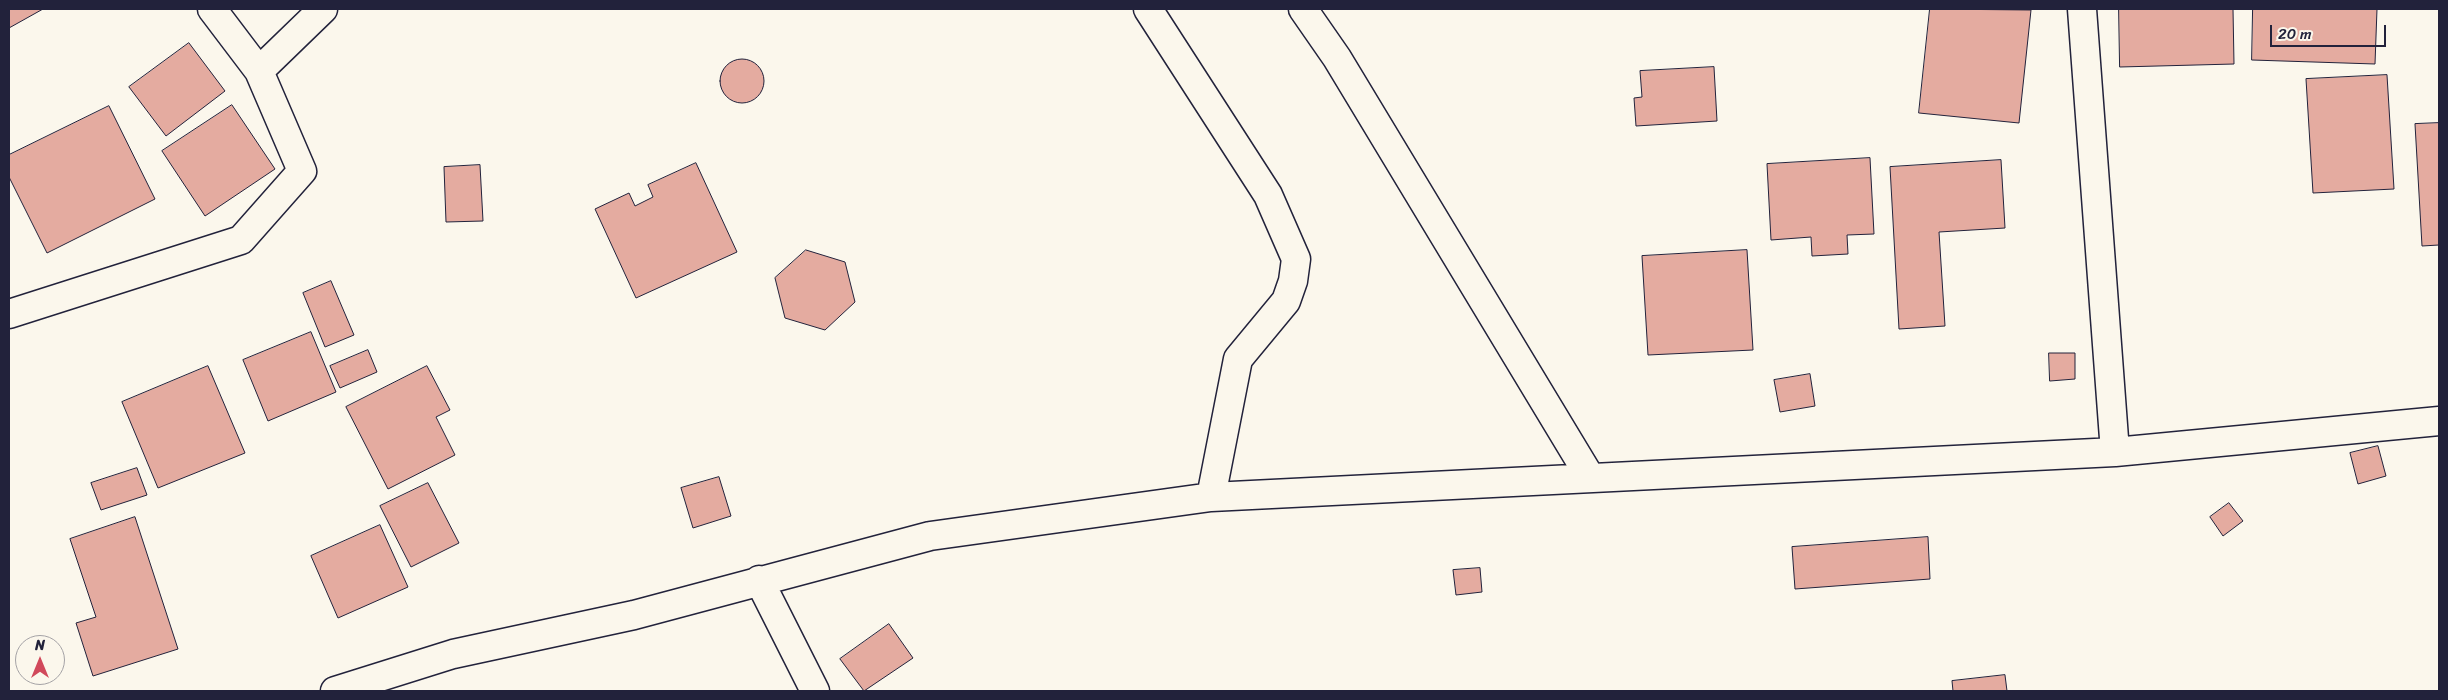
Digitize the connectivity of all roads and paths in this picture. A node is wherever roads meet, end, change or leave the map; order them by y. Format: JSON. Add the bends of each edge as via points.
{"nodes":[{"id":1,"x":212,"y":9,"type":"edge"},
{"id":2,"x":323,"y":9,"type":"edge"},
{"id":3,"x":1148,"y":9,"type":"edge"},
{"id":4,"x":1303,"y":9,"type":"edge"},
{"id":5,"x":2082,"y":9,"type":"edge"},
{"id":6,"x":259,"y":71,"type":"junction"},
{"id":7,"x":9,"y":314,"type":"edge"},
{"id":8,"x":2439,"y":421,"type":"edge"},
{"id":9,"x":2115,"y":452,"type":"junction"},
{"id":10,"x":1590,"y":477,"type":"junction"},
{"id":11,"x":1211,"y":498,"type":"junction"},
{"id":12,"x":759,"y":580,"type":"junction"},
{"id":13,"x":336,"y":691,"type":"edge"},
{"id":14,"x":815,"y":691,"type":"edge"}],
"edges":[{"from":1,"to":6,"type":"street"},
{"from":2,"to":6,"type":"street"},
{"from":3,"to":11,"type":"street","via":[[1268,195],[1296,259],[1286,300],[1238,359]]},
{"from":4,"to":10,"type":"street","via":[[1337,58]]},
{"from":5,"to":9,"type":"street"},
{"from":6,"to":7,"type":"street","via":[[302,171],[241,240]]},
{"from":8,"to":9,"type":"street"},
{"from":9,"to":10,"type":"street"},
{"from":10,"to":11,"type":"street"},
{"from":11,"to":12,"type":"street","via":[[930,536]]},
{"from":12,"to":13,"type":"street","via":[[634,615],[453,654]]},
{"from":12,"to":14,"type":"street"}]}
